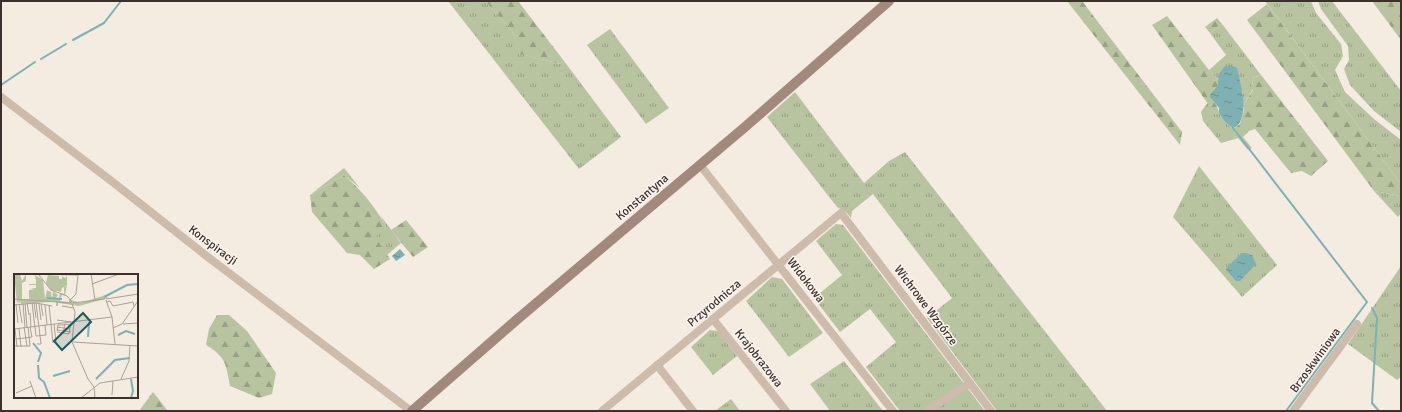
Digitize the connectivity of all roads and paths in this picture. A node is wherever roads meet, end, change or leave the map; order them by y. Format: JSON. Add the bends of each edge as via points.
{"nodes":[{"id":1,"x":889,"y":1,"type":"edge"},
{"id":2,"x":1,"y":97,"type":"edge"},
{"id":3,"x":700,"y":166,"type":"junction"},
{"id":4,"x":841,"y":213,"type":"joint"},
{"id":5,"x":778,"y":264,"type":"junction"},
{"id":6,"x":713,"y":319,"type":"junction"},
{"id":7,"x":1357,"y":324,"type":"dead end"},
{"id":8,"x":657,"y":365,"type":"junction"},
{"id":9,"x":970,"y":383,"type":"junction"},
{"id":10,"x":412,"y":411,"type":"edge"},
{"id":11,"x":602,"y":411,"type":"edge"},
{"id":12,"x":693,"y":411,"type":"edge"},
{"id":13,"x":786,"y":411,"type":"edge"},
{"id":14,"x":893,"y":411,"type":"edge"},
{"id":15,"x":926,"y":411,"type":"edge"},
{"id":16,"x":991,"y":411,"type":"edge"},
{"id":17,"x":1293,"y":411,"type":"edge"}],
"edges":[{"from":1,"to":3,"type":"street","name":"Konstantyna"},
{"from":2,"to":10,"type":"street","name":"Konspiracji"},
{"from":3,"to":5,"type":"street","name":"Widokowa"},
{"from":3,"to":10,"type":"street","name":"Konstantyna"},
{"from":4,"to":5,"type":"street","name":"Przyrodnicza"},
{"from":4,"to":9,"type":"street","name":"Wichrowe Wzgórze"},
{"from":5,"to":6,"type":"street","name":"Przyrodnicza"},
{"from":5,"to":14,"type":"street","name":"Widokowa"},
{"from":6,"to":8,"type":"street","name":"Przyrodnicza"},
{"from":6,"to":13,"type":"street","name":"Krajobrazowa"},
{"from":7,"to":17,"type":"street","name":"Brzoskwiniowa"},
{"from":8,"to":11,"type":"street","name":"Przyrodnicza"},
{"from":8,"to":12,"type":"street"},
{"from":9,"to":15,"type":"street"},
{"from":9,"to":16,"type":"street","name":"Wichrowe Wzgórze"}]}
